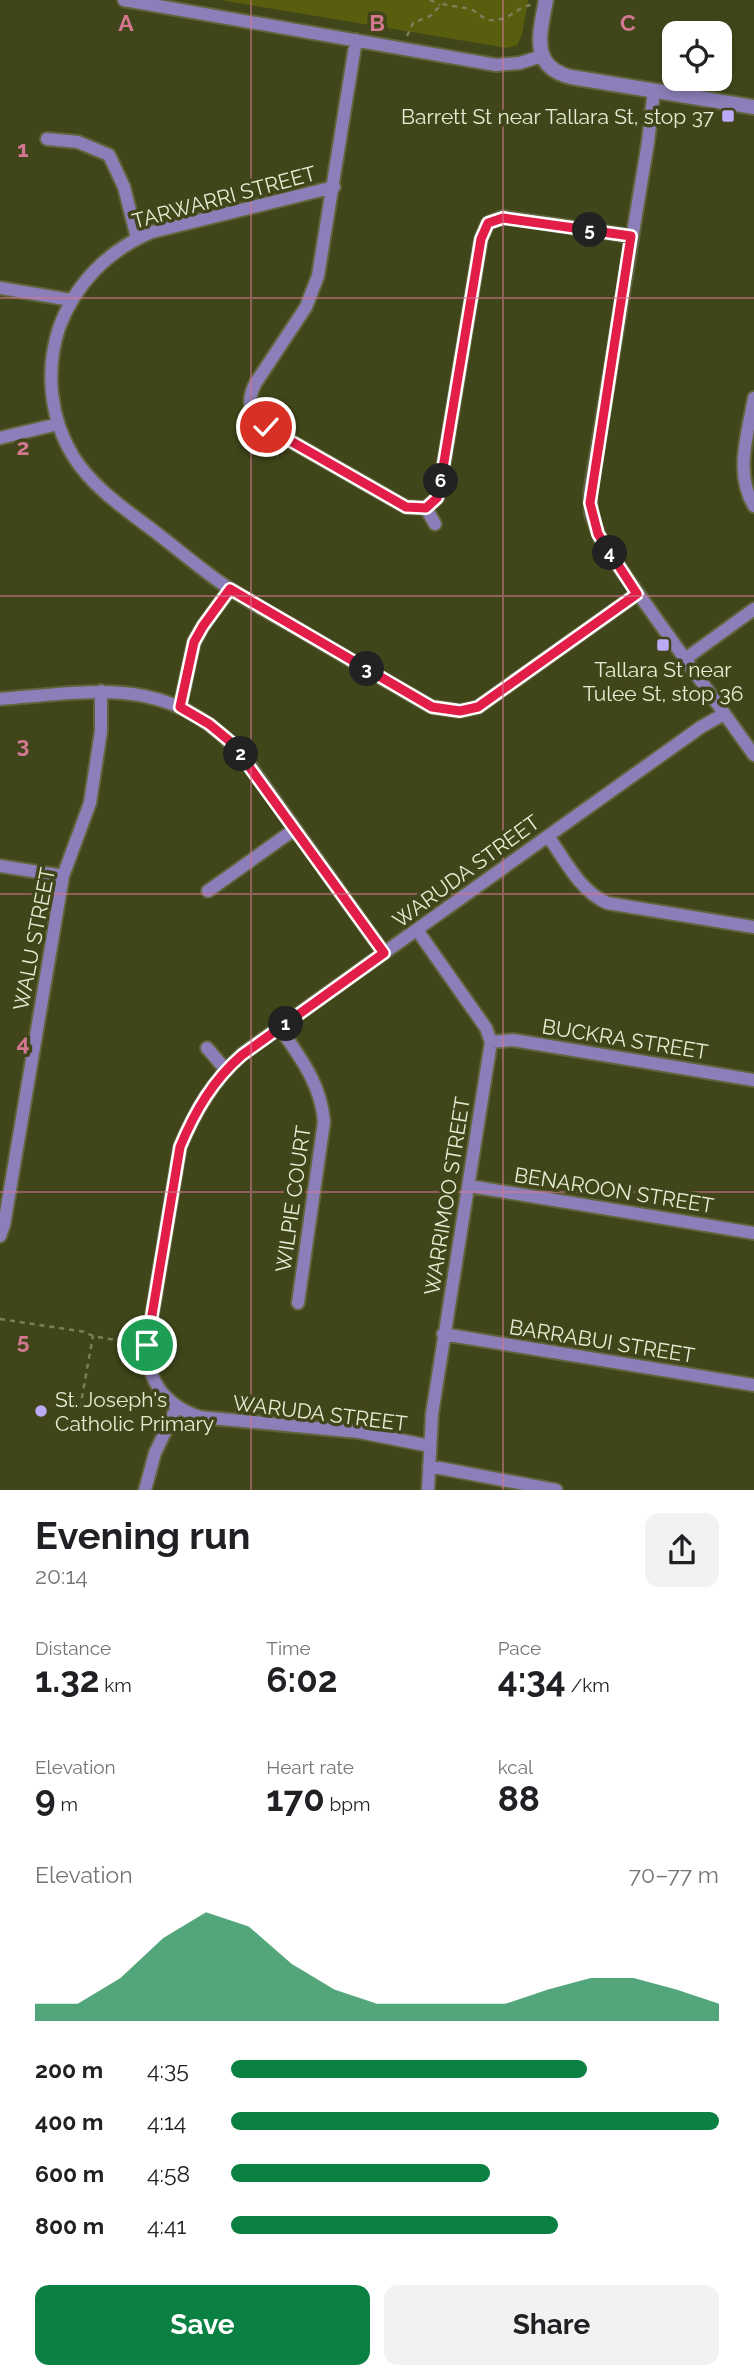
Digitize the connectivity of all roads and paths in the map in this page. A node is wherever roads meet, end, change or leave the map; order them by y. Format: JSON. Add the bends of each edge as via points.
{"nodes":[{"id":1,"x":124,"y":0,"type":"edge"},
{"id":2,"x":430,"y":0,"type":"edge"},
{"id":3,"x":546,"y":0,"type":"edge"},
{"id":4,"x":531,"y":4,"type":"dead end"},
{"id":5,"x":440,"y":5,"type":"junction"},
{"id":6,"x":407,"y":36,"type":"dead end"},
{"id":7,"x":356,"y":40,"type":"junction"},
{"id":8,"x":542,"y":56,"type":"junction"},
{"id":9,"x":654,"y":90,"type":"junction"},
{"id":10,"x":754,"y":107,"type":"edge"},
{"id":11,"x":47,"y":139,"type":"dead end"},
{"id":12,"x":334,"y":187,"type":"junction"},
{"id":13,"x":631,"y":236,"type":"junction"},
{"id":14,"x":137,"y":238,"type":"junction"},
{"id":15,"x":0,"y":288,"type":"edge"},
{"id":16,"x":71,"y":300,"type":"junction"},
{"id":17,"x":754,"y":398,"type":"edge"},
{"id":18,"x":58,"y":424,"type":"junction"},
{"id":19,"x":0,"y":438,"type":"edge"},
{"id":20,"x":754,"y":506,"type":"edge"},
{"id":21,"x":426,"y":508,"type":"junction"},
{"id":22,"x":435,"y":524,"type":"dead end"},
{"id":23,"x":230,"y":589,"type":"junction"},
{"id":24,"x":637,"y":594,"type":"junction"},
{"id":25,"x":754,"y":609,"type":"edge"},
{"id":26,"x":685,"y":659,"type":"junction"},
{"id":27,"x":101,"y":691,"type":"junction"},
{"id":28,"x":0,"y":699,"type":"edge"},
{"id":29,"x":180,"y":707,"type":"junction"},
{"id":30,"x":724,"y":714,"type":"junction"},
{"id":31,"x":754,"y":755,"type":"edge"},
{"id":32,"x":295,"y":829,"type":"junction"},
{"id":33,"x":548,"y":836,"type":"junction"},
{"id":34,"x":0,"y":866,"type":"edge"},
{"id":35,"x":63,"y":876,"type":"junction"},
{"id":36,"x":208,"y":891,"type":"dead end"},
{"id":37,"x":754,"y":927,"type":"edge"},
{"id":38,"x":417,"y":930,"type":"junction"},
{"id":39,"x":384,"y":953,"type":"junction"},
{"id":40,"x":280,"y":1028,"type":"junction"},
{"id":41,"x":491,"y":1042,"type":"junction"},
{"id":42,"x":207,"y":1048,"type":"dead end"},
{"id":43,"x":226,"y":1069,"type":"junction"},
{"id":44,"x":754,"y":1080,"type":"edge"},
{"id":45,"x":469,"y":1185,"type":"junction"},
{"id":46,"x":754,"y":1233,"type":"edge"},
{"id":47,"x":0,"y":1236,"type":"edge"},
{"id":48,"x":298,"y":1303,"type":"dead end"},
{"id":49,"x":0,"y":1319,"type":"edge"},
{"id":50,"x":443,"y":1334,"type":"junction"},
{"id":51,"x":93,"y":1336,"type":"junction"},
{"id":52,"x":147,"y":1345,"type":"junction"},
{"id":53,"x":754,"y":1385,"type":"edge"},
{"id":54,"x":177,"y":1407,"type":"junction"},
{"id":55,"x":80,"y":1408,"type":"dead end"},
{"id":56,"x":430,"y":1446,"type":"junction"},
{"id":57,"x":429,"y":1466,"type":"junction"},
{"id":58,"x":145,"y":1490,"type":"edge"},
{"id":59,"x":428,"y":1490,"type":"edge"},
{"id":60,"x":556,"y":1490,"type":"edge"}],
"edges":[{"from":1,"to":7,"type":"street"},
{"from":2,"to":5,"type":"path"},
{"from":3,"to":8,"type":"street"},
{"from":4,"to":5,"type":"path","via":[[495,20],[470,9]]},
{"from":5,"to":6,"type":"path","via":[[430,16],[413,23]]},
{"from":7,"to":8,"type":"street","via":[[496,65]]},
{"from":7,"to":12,"type":"street"},
{"from":8,"to":9,"type":"street","via":[[562,75]]},
{"from":9,"to":10,"type":"street"},
{"from":9,"to":13,"type":"street"},
{"from":11,"to":14,"type":"street","via":[[78,142],[109,155],[124,187]]},
{"from":12,"to":14,"type":"street","name":"TARWARRI STREET"},
{"from":12,"to":21,"type":"street","via":[[313,292],[255,384],[249,405],[266,427],[406,507]]},
{"from":13,"to":21,"type":"street","via":[[503,218],[482,220],[439,492]]},
{"from":13,"to":24,"type":"street","via":[[590,503],[598,534]]},
{"from":14,"to":16,"type":"street","name":"TARWARRI STREET","via":[[97,267]]},
{"from":15,"to":16,"type":"street"},
{"from":16,"to":18,"type":"street","name":"TARWARRI STREET","via":[[52,356]]},
{"from":17,"to":20,"type":"street","via":[[743,464],[743,479]]},
{"from":18,"to":19,"type":"street"},
{"from":18,"to":23,"type":"street","name":"TARWARRI STREET","via":[[73,455],[95,484]]},
{"from":21,"to":22,"type":"street"},
{"from":23,"to":24,"type":"street","name":"TARWARRI STREET","via":[[432,707],[460,711],[478,707]]},
{"from":23,"to":29,"type":"street","via":[[194,642]]},
{"from":24,"to":26,"type":"street"},
{"from":25,"to":26,"type":"street"},
{"from":26,"to":30,"type":"street"},
{"from":27,"to":28,"type":"street"},
{"from":27,"to":29,"type":"street","via":[[162,699]]},
{"from":27,"to":35,"type":"street","name":"WALU STREET","via":[[101,732],[90,803]]},
{"from":29,"to":32,"type":"street","via":[[232,743]]},
{"from":30,"to":31,"type":"street"},
{"from":30,"to":33,"type":"street","name":"WARUDA STREET"},
{"from":32,"to":36,"type":"street"},
{"from":32,"to":39,"type":"street"},
{"from":33,"to":37,"type":"street","via":[[594,898]]},
{"from":33,"to":38,"type":"street","name":"WARUDA STREET"},
{"from":34,"to":35,"type":"street"},
{"from":35,"to":47,"type":"street","name":"WALU STREET"},
{"from":38,"to":39,"type":"street","name":"WARUDA STREET"},
{"from":38,"to":41,"type":"street","via":[[486,1028]]},
{"from":39,"to":40,"type":"street","name":"WARUDA STREET"},
{"from":40,"to":43,"type":"street","name":"WARUDA STREET"},
{"from":40,"to":48,"type":"street","name":"WILPIE COURT","via":[[312,1074],[324,1122]]},
{"from":41,"to":44,"type":"street","name":"BUCKRA STREET","via":[[513,1040]]},
{"from":41,"to":45,"type":"street","name":"WARRIMOO STREET"},
{"from":42,"to":43,"type":"street"},
{"from":43,"to":52,"type":"street","name":"WARUDA STREET","via":[[192,1118],[180,1147]]},
{"from":45,"to":46,"type":"street","name":"BENAROON STREET"},
{"from":45,"to":50,"type":"street","name":"WARRIMOO STREET"},
{"from":49,"to":51,"type":"path"},
{"from":50,"to":53,"type":"street","name":"BARRABUI STREET"},
{"from":50,"to":56,"type":"street","name":"WARRIMOO STREET"},
{"from":51,"to":52,"type":"path"},
{"from":51,"to":55,"type":"path"},
{"from":52,"to":54,"type":"street","name":"WARUDA STREET","via":[[155,1385]]},
{"from":54,"to":56,"type":"street","name":"WARUDA STREET","via":[[200,1417],[359,1432]]},
{"from":54,"to":58,"type":"street","via":[[155,1453]]},
{"from":56,"to":57,"type":"street","name":"WARRIMOO STREET"},
{"from":57,"to":59,"type":"street","name":"WARRIMOO STREET"},
{"from":57,"to":60,"type":"street"}]}
